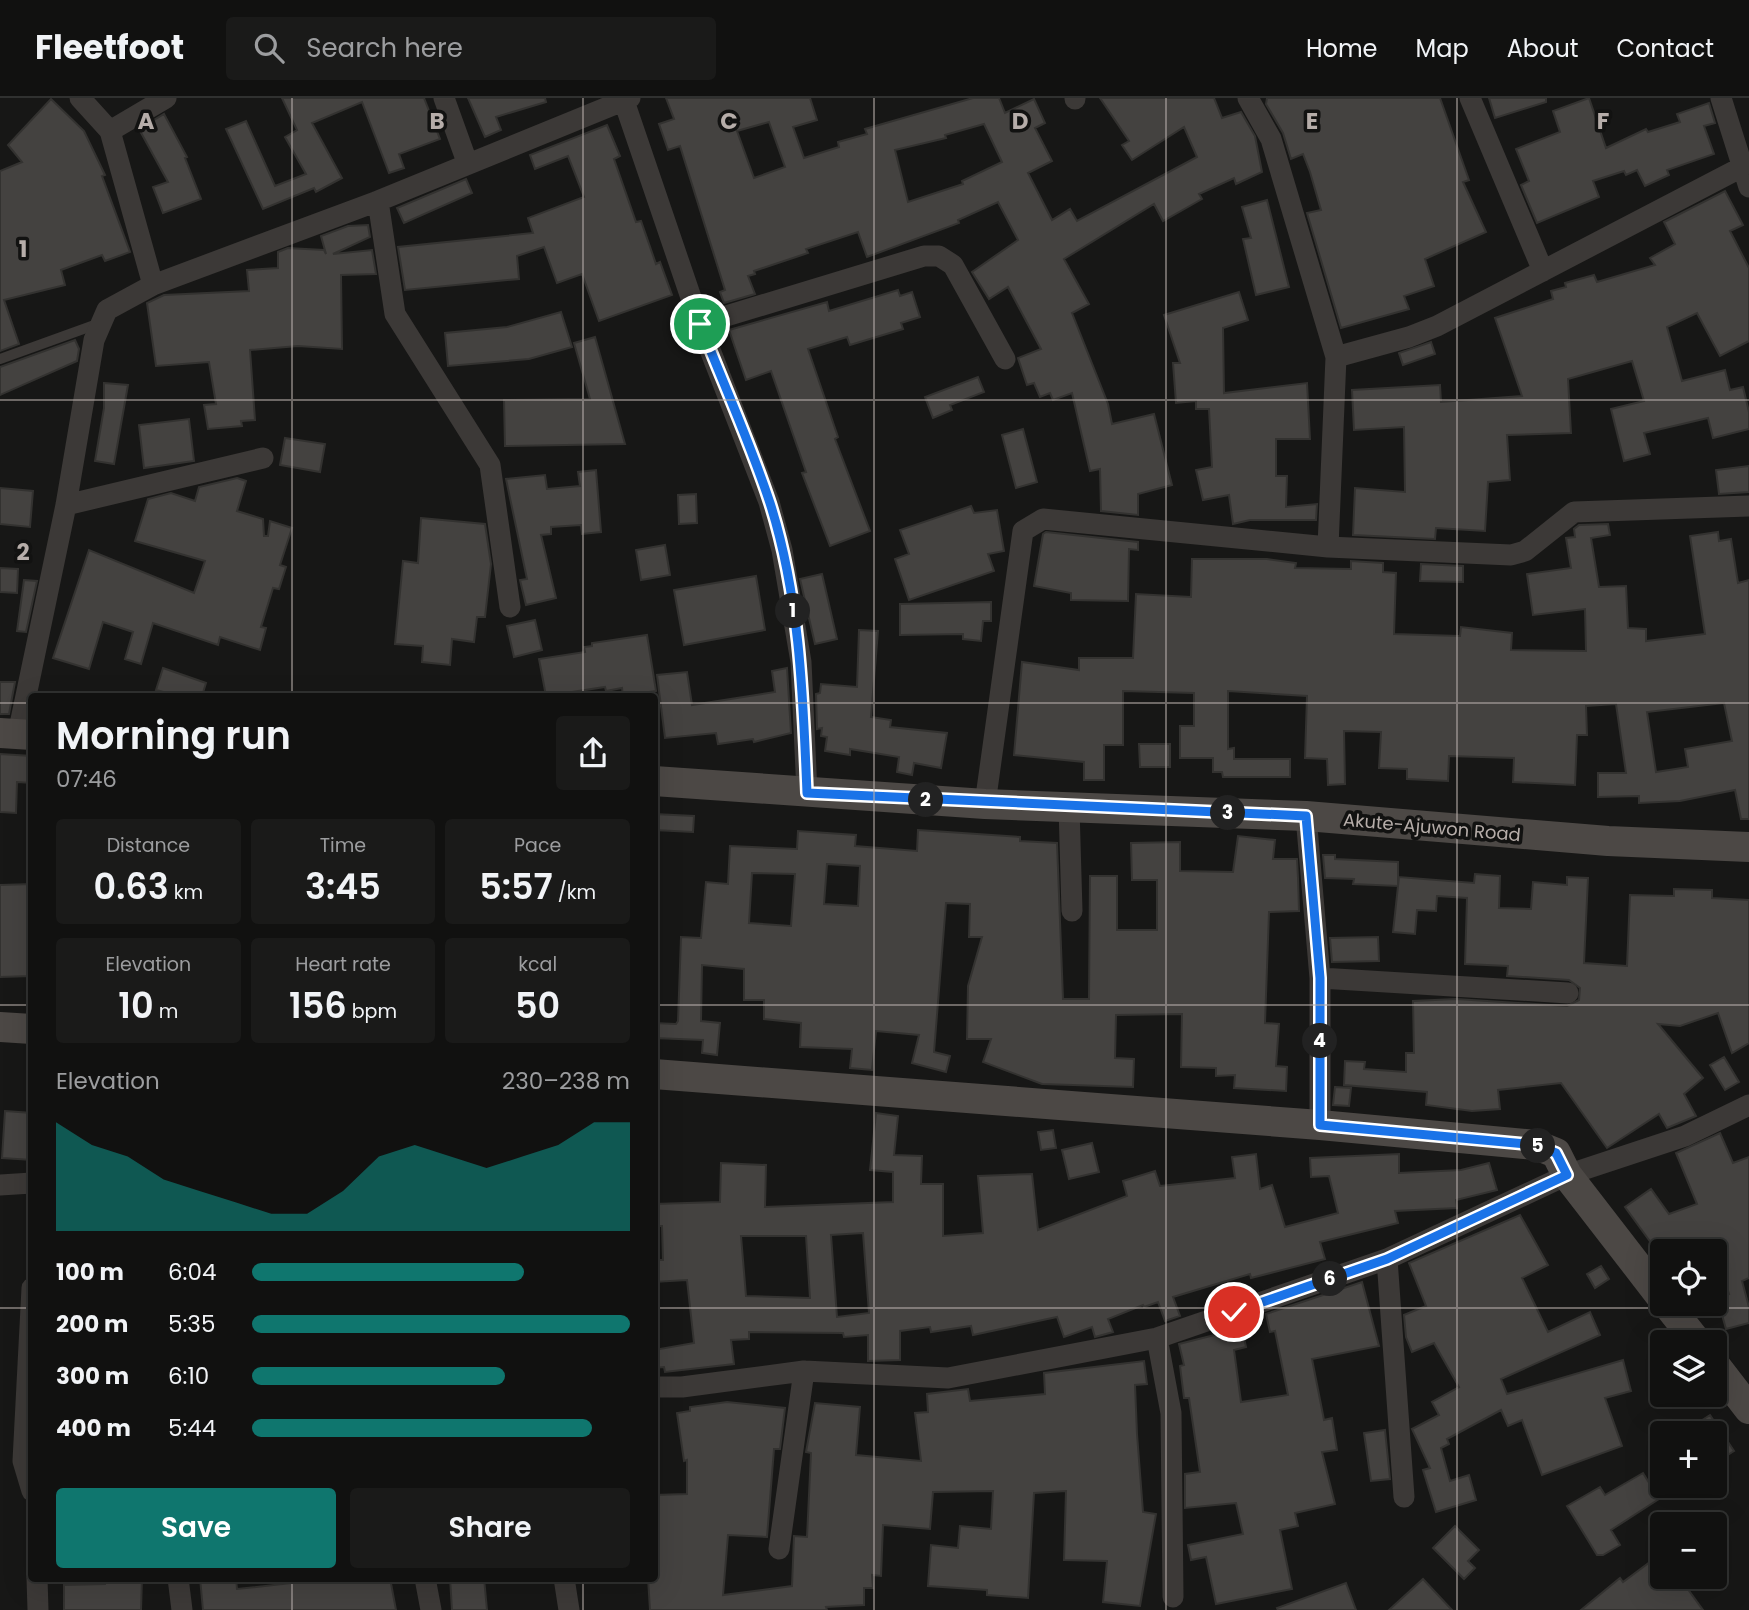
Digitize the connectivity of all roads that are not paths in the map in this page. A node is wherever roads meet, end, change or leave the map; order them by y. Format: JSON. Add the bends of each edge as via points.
{"nodes":[{"id":1,"x":80,"y":98,"type":"edge"},
{"id":2,"x":166,"y":98,"type":"edge"},
{"id":3,"x":444,"y":98,"type":"edge"},
{"id":4,"x":1248,"y":98,"type":"edge"},
{"id":5,"x":1469,"y":98,"type":"edge"},
{"id":6,"x":1721,"y":98,"type":"edge"},
{"id":7,"x":627,"y":99,"type":"edge"},
{"id":8,"x":110,"y":131,"type":"junction"},
{"id":9,"x":467,"y":162,"type":"junction"},
{"id":10,"x":1745,"y":177,"type":"edge"},
{"id":11,"x":378,"y":201,"type":"junction"},
{"id":12,"x":1543,"y":271,"type":"junction"},
{"id":13,"x":153,"y":285,"type":"junction"},
{"id":14,"x":100,"y":323,"type":"junction"},
{"id":15,"x":700,"y":324,"type":"junction"},
{"id":16,"x":1336,"y":357,"type":"junction"},
{"id":17,"x":0,"y":359,"type":"edge"},
{"id":18,"x":1005,"y":359,"type":"dead end"},
{"id":19,"x":262,"y":458,"type":"dead end"},
{"id":20,"x":66,"y":505,"type":"junction"},
{"id":21,"x":1749,"y":506,"type":"edge"},
{"id":22,"x":1328,"y":547,"type":"junction"},
{"id":23,"x":510,"y":607,"type":"dead end"},
{"id":24,"x":17,"y":734,"type":"edge"},
{"id":25,"x":658,"y":781,"type":"edge"},
{"id":26,"x":807,"y":793,"type":"junction"},
{"id":27,"x":985,"y":804,"type":"junction"},
{"id":28,"x":1069,"y":807,"type":"junction"},
{"id":29,"x":1306,"y":816,"type":"junction"},
{"id":30,"x":1749,"y":847,"type":"edge"},
{"id":31,"x":1072,"y":911,"type":"dead end"},
{"id":32,"x":1320,"y":978,"type":"junction"},
{"id":33,"x":1568,"y":993,"type":"dead end"},
{"id":34,"x":0,"y":1027,"type":"edge"},
{"id":35,"x":28,"y":1029,"type":"edge"},
{"id":36,"x":658,"y":1074,"type":"edge"},
{"id":37,"x":1749,"y":1105,"type":"edge"},
{"id":38,"x":1320,"y":1125,"type":"junction"},
{"id":39,"x":1567,"y":1175,"type":"junction"},
{"id":40,"x":28,"y":1183,"type":"edge"},
{"id":41,"x":0,"y":1185,"type":"edge"},
{"id":42,"x":1387,"y":1259,"type":"junction"},
{"id":43,"x":1650,"y":1282,"type":"edge"},
{"id":44,"x":1676,"y":1316,"type":"edge"},
{"id":45,"x":1688,"y":1330,"type":"edge"},
{"id":46,"x":1157,"y":1338,"type":"junction"},
{"id":47,"x":804,"y":1370,"type":"junction"},
{"id":48,"x":1727,"y":1381,"type":"edge"},
{"id":49,"x":658,"y":1387,"type":"edge"},
{"id":50,"x":1749,"y":1409,"type":"edge"},
{"id":51,"x":28,"y":1415,"type":"edge"},
{"id":52,"x":28,"y":1478,"type":"edge"},
{"id":53,"x":1404,"y":1497,"type":"dead end"},
{"id":54,"x":779,"y":1549,"type":"dead end"},
{"id":55,"x":37,"y":1582,"type":"edge"},
{"id":56,"x":178,"y":1582,"type":"edge"},
{"id":57,"x":426,"y":1582,"type":"edge"},
{"id":58,"x":565,"y":1582,"type":"edge"},
{"id":59,"x":1173,"y":1597,"type":"dead end"},
{"id":60,"x":38,"y":1610,"type":"edge"},
{"id":61,"x":182,"y":1610,"type":"edge"},
{"id":62,"x":430,"y":1610,"type":"edge"},
{"id":63,"x":569,"y":1610,"type":"edge"}],
"edges":[{"from":1,"to":8,"type":"street"},
{"from":2,"to":8,"type":"street"},
{"from":3,"to":9,"type":"street"},
{"from":4,"to":16,"type":"street","via":[[1270,139]]},
{"from":5,"to":12,"type":"street"},
{"from":6,"to":10,"type":"street"},
{"from":7,"to":9,"type":"street"},
{"from":7,"to":15,"type":"street"},
{"from":8,"to":13,"type":"street"},
{"from":9,"to":11,"type":"street"},
{"from":10,"to":12,"type":"street"},
{"from":11,"to":13,"type":"street"},
{"from":11,"to":23,"type":"street","via":[[394,314],[490,465]]},
{"from":12,"to":16,"type":"street","via":[[1437,326]]},
{"from":13,"to":14,"type":"street","via":[[107,310]]},
{"from":14,"to":17,"type":"lane"},
{"from":14,"to":20,"type":"street"},
{"from":15,"to":18,"type":"street","via":[[923,256],[939,256],[953,265]]},
{"from":15,"to":26,"type":"street","via":[[769,502],[782,550],[802,662]]},
{"from":16,"to":22,"type":"street"},
{"from":19,"to":20,"type":"street"},
{"from":20,"to":24,"type":"street"},
{"from":21,"to":22,"type":"street","via":[[1574,512],[1525,551],[1511,555]]},
{"from":22,"to":27,"type":"street","via":[[1043,519],[1023,531]]},
{"from":25,"to":26,"type":"street","name":"Akute-Ajuwon Road"},
{"from":26,"to":27,"type":"street","name":"Akute-Ajuwon Road"},
{"from":27,"to":28,"type":"street","name":"Akute-Ajuwon Road"},
{"from":28,"to":29,"type":"street","name":"Akute-Ajuwon Road"},
{"from":28,"to":31,"type":"street"},
{"from":29,"to":30,"type":"street","name":"Akute-Ajuwon Road","via":[[1608,841]]},
{"from":29,"to":32,"type":"street"},
{"from":32,"to":33,"type":"street"},
{"from":32,"to":38,"type":"street"},
{"from":34,"to":35,"type":"street"},
{"from":36,"to":38,"type":"street"},
{"from":37,"to":39,"type":"street","via":[[1685,1136]]},
{"from":38,"to":39,"type":"street","via":[[1536,1145],[1556,1153]]},
{"from":39,"to":42,"type":"street"},
{"from":39,"to":43,"type":"street"},
{"from":40,"to":41,"type":"street"},
{"from":42,"to":46,"type":"street"},
{"from":42,"to":53,"type":"street"},
{"from":44,"to":45,"type":"street"},
{"from":46,"to":47,"type":"street","via":[[948,1378]]},
{"from":46,"to":59,"type":"street","via":[[1171,1412]]},
{"from":47,"to":49,"type":"street"},
{"from":47,"to":54,"type":"street"},
{"from":48,"to":50,"type":"street"},
{"from":51,"to":52,"type":"street","via":[[23,1461]]},
{"from":55,"to":60,"type":"street"},
{"from":56,"to":61,"type":"street"},
{"from":57,"to":62,"type":"street"},
{"from":58,"to":63,"type":"street"}]}
